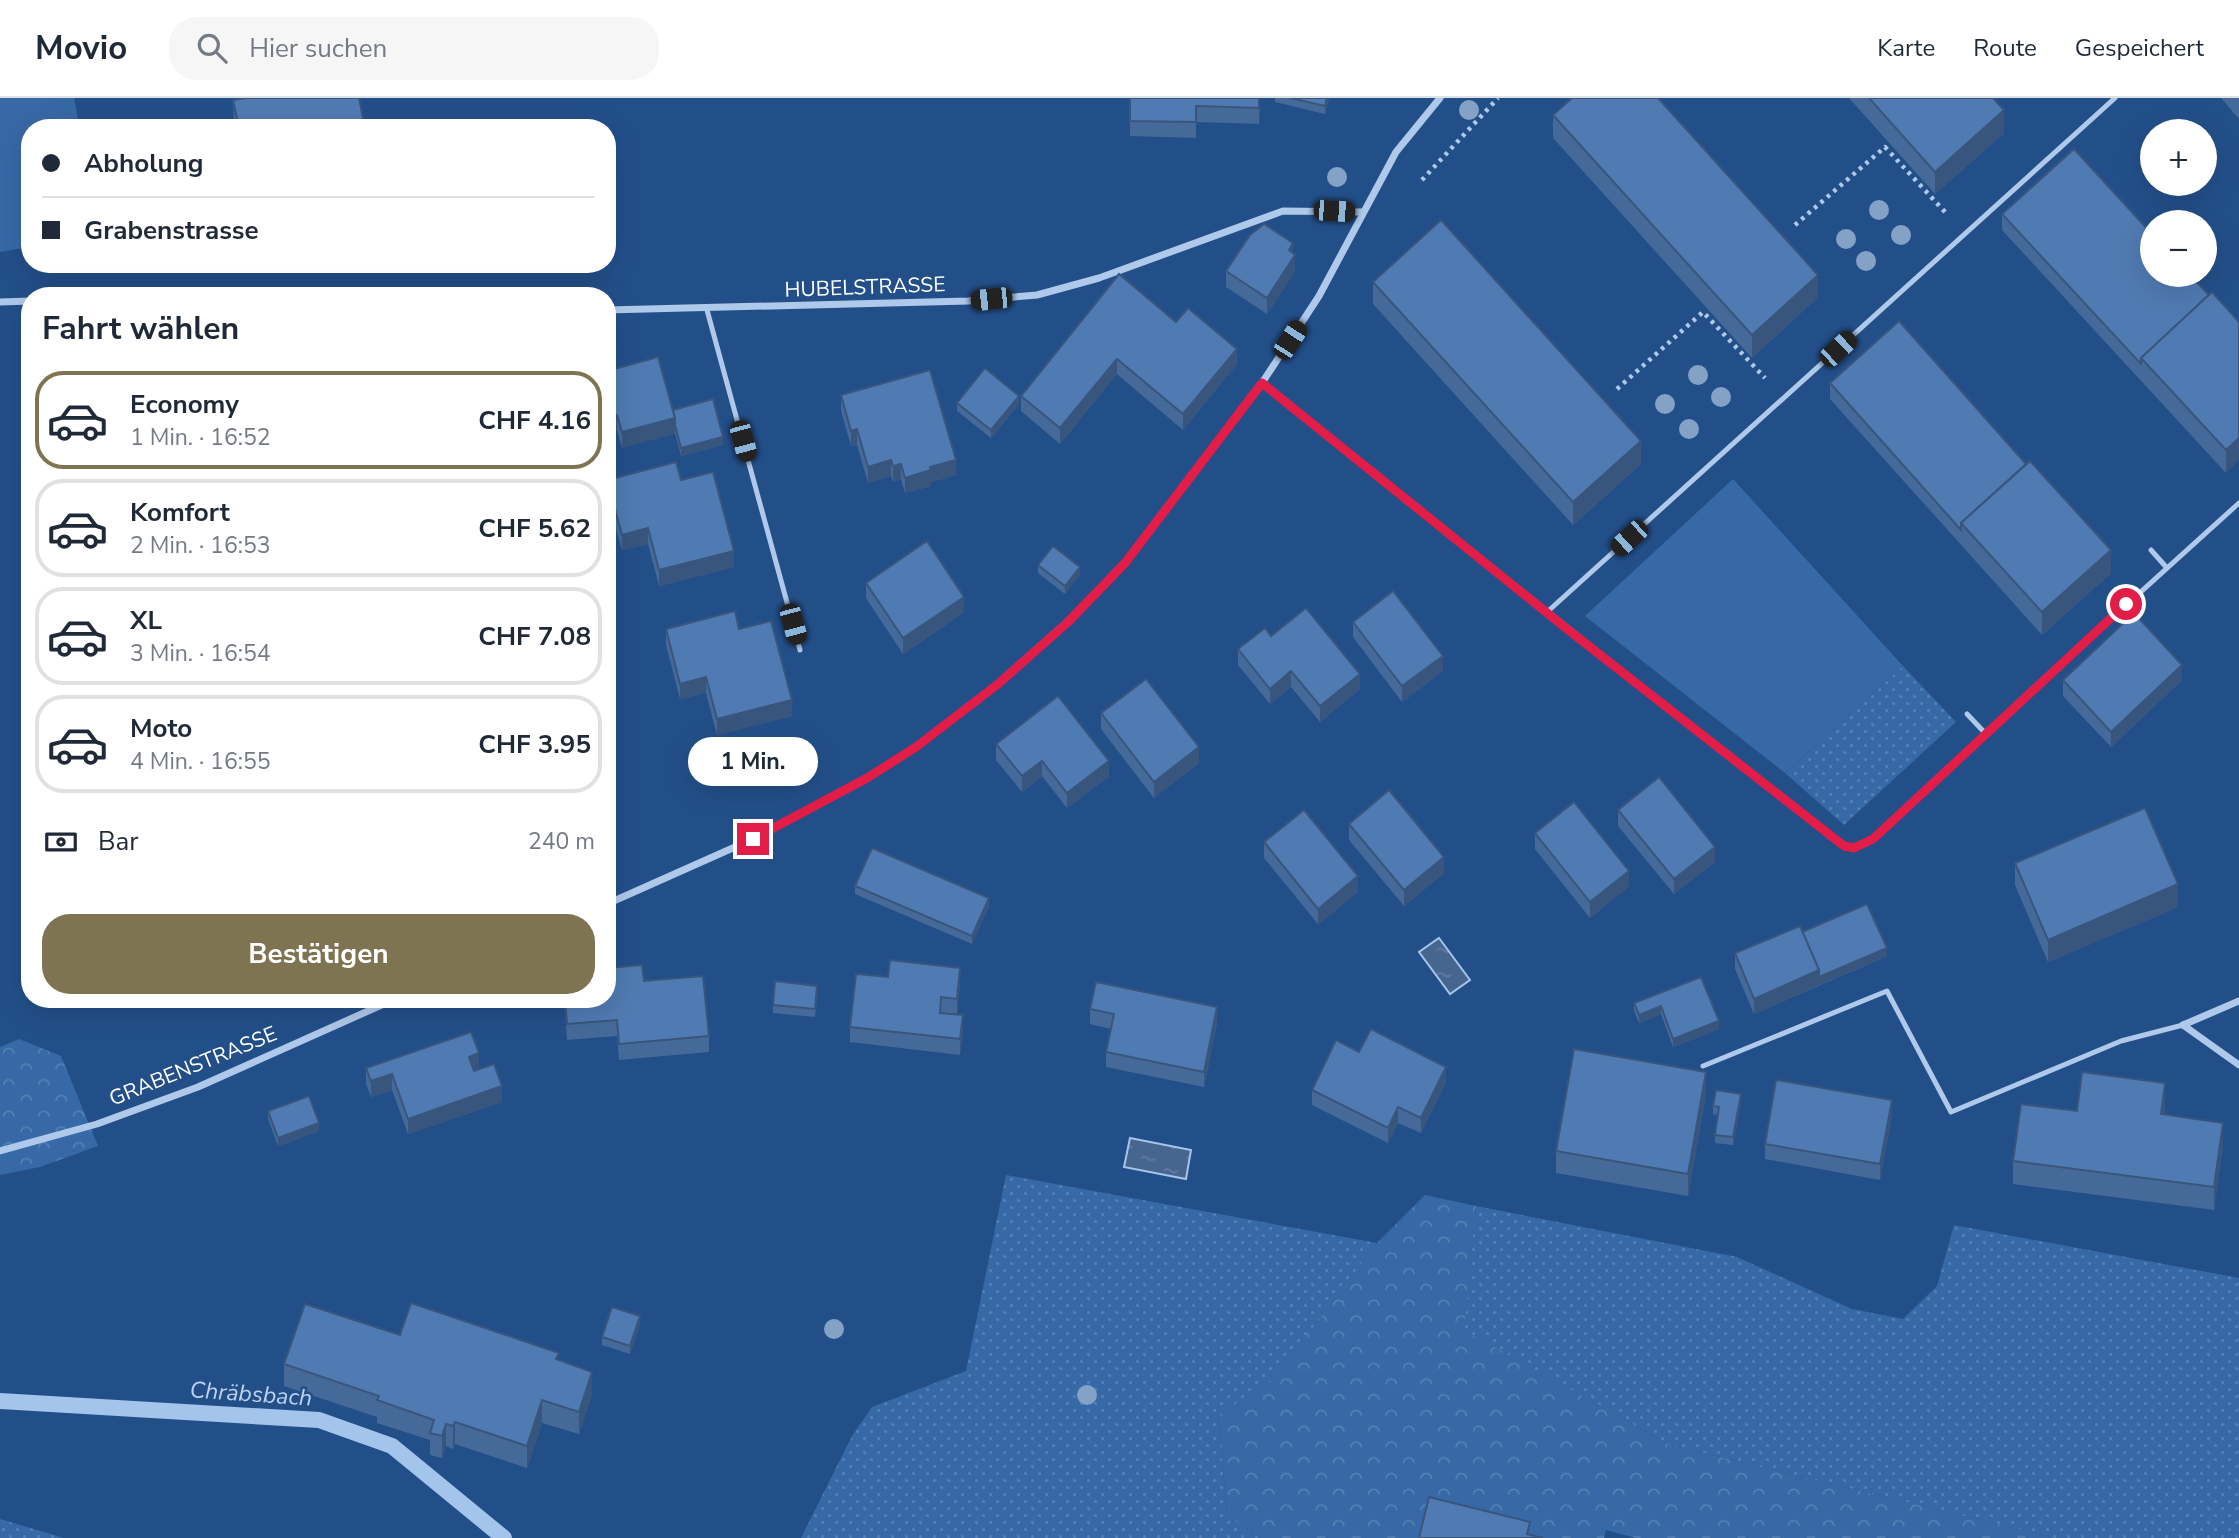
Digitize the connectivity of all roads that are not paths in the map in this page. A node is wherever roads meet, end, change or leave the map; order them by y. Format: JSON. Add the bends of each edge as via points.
{"nodes":[{"id":1,"x":1440,"y":98,"type":"edge"},
{"id":2,"x":2115,"y":98,"type":"edge"},
{"id":3,"x":1362,"y":212,"type":"junction"},
{"id":4,"x":21,"y":301,"type":"edge"},
{"id":5,"x":0,"y":302,"type":"edge"},
{"id":6,"x":616,"y":310,"type":"edge"},
{"id":7,"x":707,"y":310,"type":"junction"},
{"id":8,"x":1262,"y":383,"type":"junction"},
{"id":9,"x":2239,"y":503,"type":"edge"},
{"id":10,"x":2151,"y":550,"type":"dead end"},
{"id":11,"x":2167,"y":568,"type":"junction"},
{"id":12,"x":1546,"y":613,"type":"junction"},
{"id":13,"x":800,"y":650,"type":"dead end"},
{"id":14,"x":1967,"y":714,"type":"dead end"},
{"id":15,"x":1984,"y":733,"type":"junction"},
{"id":16,"x":616,"y":900,"type":"edge"},
{"id":17,"x":2239,"y":1001,"type":"edge"},
{"id":18,"x":375,"y":1008,"type":"edge"},
{"id":19,"x":2183,"y":1025,"type":"junction"},
{"id":20,"x":2239,"y":1065,"type":"edge"},
{"id":21,"x":1703,"y":1066,"type":"dead end"},
{"id":22,"x":0,"y":1151,"type":"edge"}],
"edges":[{"from":1,"to":3,"type":"street","via":[[1396,152]]},
{"from":2,"to":12,"type":"lane"},
{"from":3,"to":7,"type":"street","name":"HUBELSTRASSE","via":[[1283,211],[1098,278],[1037,295],[968,302]]},
{"from":3,"to":8,"type":"street","via":[[1319,296]]},
{"from":4,"to":5,"type":"street"},
{"from":6,"to":7,"type":"street","name":"HUBELSTRASSE"},
{"from":7,"to":13,"type":"lane"},
{"from":8,"to":12,"type":"lane"},
{"from":8,"to":16,"type":"street","via":[[1125,563],[998,684],[867,778],[753,839]]},
{"from":9,"to":11,"type":"lane"},
{"from":10,"to":11,"type":"lane"},
{"from":11,"to":15,"type":"lane"},
{"from":12,"to":15,"type":"lane","via":[[1844,846],[1854,848],[1873,839]]},
{"from":14,"to":15,"type":"lane"},
{"from":17,"to":19,"type":"street"},
{"from":18,"to":22,"type":"street","name":"GRABENSTRASSE","via":[[198,1087],[97,1124]]},
{"from":19,"to":20,"type":"street"},
{"from":19,"to":21,"type":"lane","via":[[2121,1041],[1951,1112],[1887,991]]}]}
